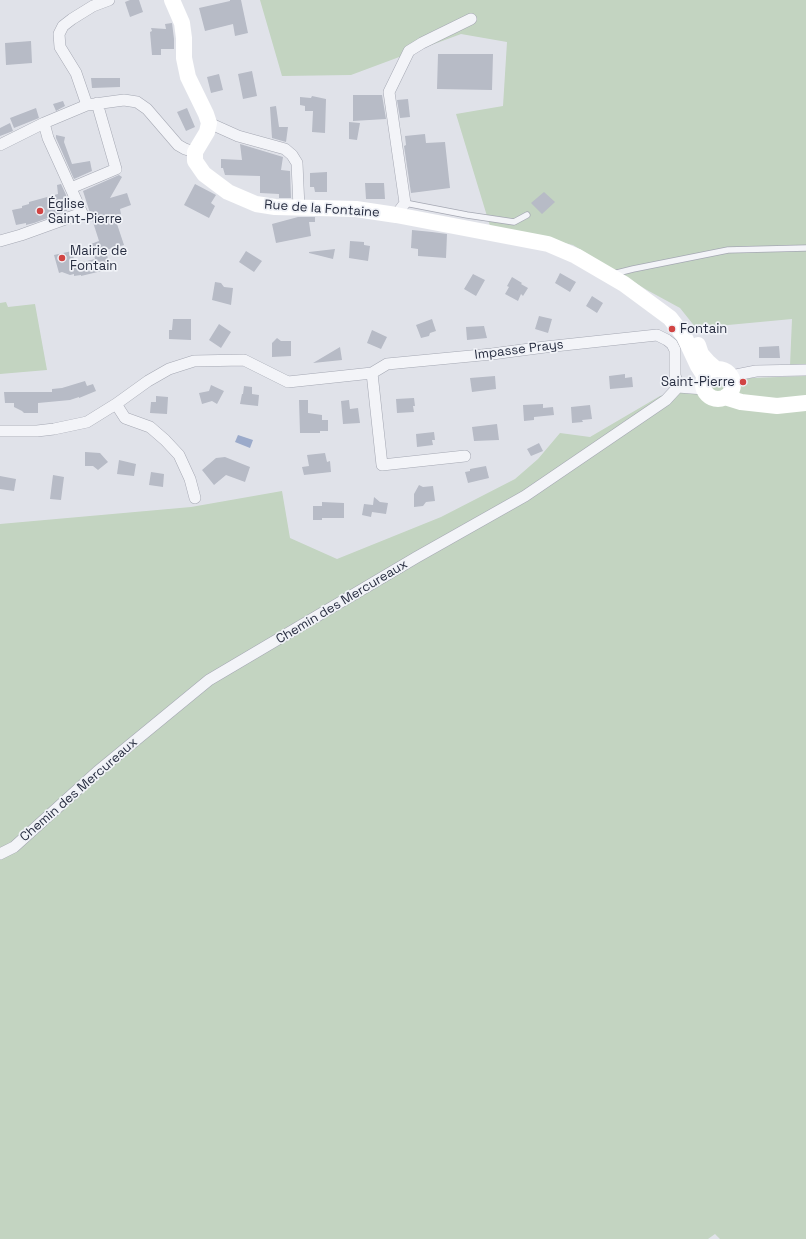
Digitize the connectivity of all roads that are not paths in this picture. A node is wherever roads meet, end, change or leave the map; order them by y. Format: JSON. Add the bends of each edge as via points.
{"nodes":[{"id":1,"x":109,"y":0,"type":"edge"},
{"id":2,"x":172,"y":0,"type":"edge"},
{"id":3,"x":471,"y":19,"type":"dead end"},
{"id":4,"x":92,"y":104,"type":"junction"},
{"id":5,"x":44,"y":122,"type":"junction"},
{"id":6,"x":209,"y":123,"type":"junction"},
{"id":7,"x":0,"y":145,"type":"edge"},
{"id":8,"x":195,"y":152,"type":"junction"},
{"id":9,"x":71,"y":188,"type":"junction"},
{"id":10,"x":299,"y":208,"type":"junction"},
{"id":11,"x":401,"y":209,"type":"junction"},
{"id":12,"x":527,"y":215,"type":"dead end"},
{"id":13,"x":0,"y":241,"type":"edge"},
{"id":14,"x":806,"y":248,"type":"edge"},
{"id":15,"x":609,"y":275,"type":"junction"},
{"id":16,"x":806,"y":370,"type":"edge"},
{"id":17,"x":372,"y":373,"type":"junction"},
{"id":18,"x":708,"y":378,"type":"junction"},
{"id":19,"x":678,"y":387,"type":"junction"},
{"id":20,"x":730,"y":387,"type":"junction"},
{"id":21,"x":116,"y":404,"type":"junction"},
{"id":22,"x":0,"y":431,"type":"edge"},
{"id":23,"x":465,"y":456,"type":"dead end"},
{"id":24,"x":195,"y":498,"type":"dead end"},
{"id":25,"x":0,"y":854,"type":"edge"}],
"edges":[{"from":1,"to":4,"type":"street","via":[[72,19],[63,26],[59,34],[60,46]]},
{"from":2,"to":6,"type":"street","via":[[182,23],[188,77]]},
{"from":3,"to":11,"type":"street","via":[[409,51],[389,92]]},
{"from":4,"to":5,"type":"street"},
{"from":4,"to":8,"type":"street","via":[[124,100],[137,102],[147,109],[178,145]]},
{"from":4,"to":9,"type":"street","via":[[116,169]]},
{"from":5,"to":7,"type":"street"},
{"from":5,"to":9,"type":"street","via":[[48,138]]},
{"from":6,"to":8,"type":"street","via":[[207,132]]},
{"from":6,"to":10,"type":"street","via":[[238,136],[285,149],[292,155],[297,163]]},
{"from":8,"to":10,"type":"street","name":"Rue de la Fontaine","via":[[195,161],[204,174],[228,192],[256,204],[275,208]]},
{"from":9,"to":13,"type":"street","via":[[82,213]]},
{"from":10,"to":11,"type":"street","name":"Rue de la Fontaine"},
{"from":11,"to":12,"type":"lane","via":[[514,222]]},
{"from":11,"to":15,"type":"street","name":"Rue de la Fontaine","via":[[548,244]]},
{"from":14,"to":15,"type":"lane","via":[[728,250]]},
{"from":15,"to":18,"type":"street","name":"Rue de la Fontaine","via":[[672,308],[692,331],[702,354]]},
{"from":16,"to":20,"type":"street","via":[[756,371],[736,375]]},
{"from":17,"to":19,"type":"street","name":"Impasse Prays","via":[[386,364],[657,335],[668,340],[675,350],[675,376]]},
{"from":17,"to":21,"type":"street","name":"Impasse Prays","via":[[288,382],[244,360],[194,361],[169,369]]},
{"from":17,"to":23,"type":"street","via":[[382,464]]},
{"from":18,"to":19,"type":"street"},
{"from":18,"to":20,"type":"street","via":[[726,371]]},
{"from":18,"to":20,"type":"street","via":[[711,396],[715,398]]},
{"from":19,"to":25,"type":"street","name":"Chemin des Mercureaux","via":[[666,400],[526,496],[209,680],[97,772],[14,847]]},
{"from":21,"to":22,"type":"street","via":[[87,422],[36,431]]},
{"from":21,"to":24,"type":"street","via":[[125,418],[150,427],[179,455]]}]}
